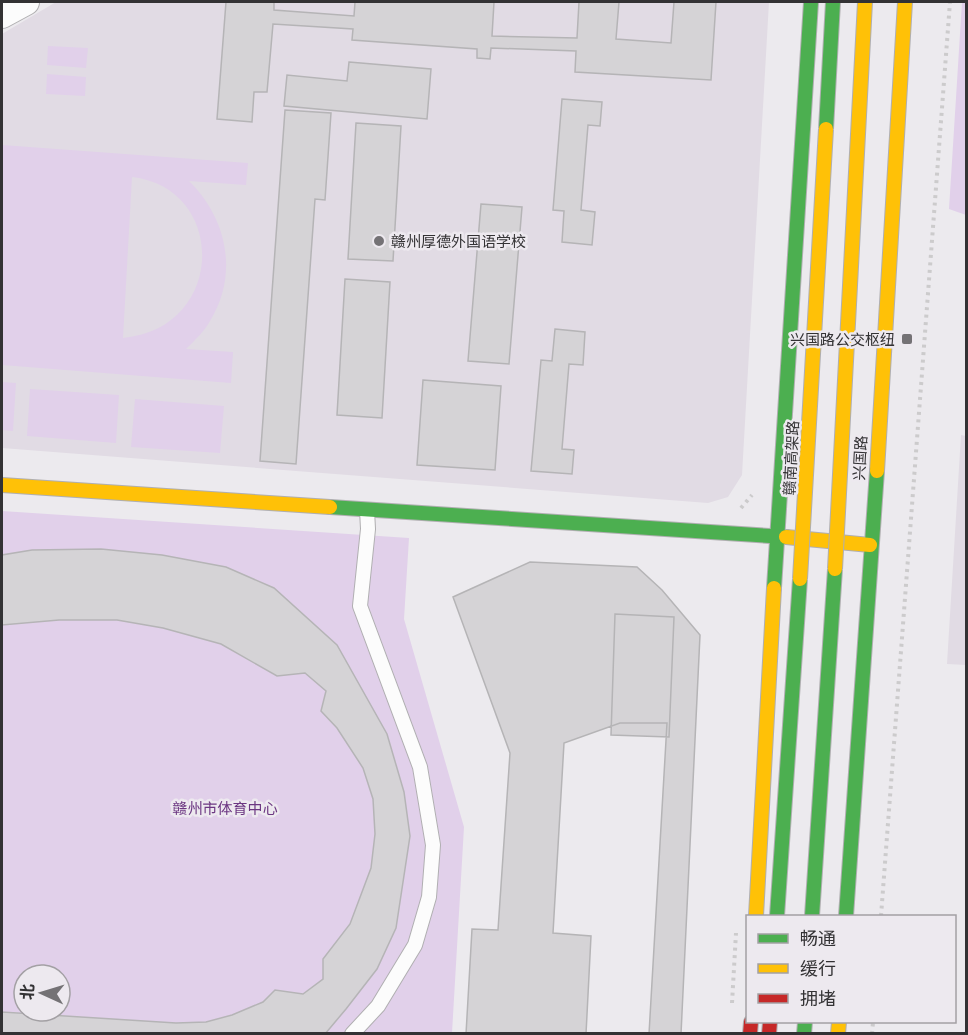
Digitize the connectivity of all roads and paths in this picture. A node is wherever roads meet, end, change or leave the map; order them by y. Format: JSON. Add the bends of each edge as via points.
{"nodes":[{"id":1,"x":26,"y":2,"type":"edge"},
{"id":2,"x":811,"y":2,"type":"edge"},
{"id":3,"x":833,"y":2,"type":"edge"},
{"id":4,"x":865,"y":2,"type":"edge"},
{"id":5,"x":905,"y":2,"type":"edge"},
{"id":6,"x":950,"y":2,"type":"edge"},
{"id":7,"x":2,"y":15,"type":"edge"},
{"id":8,"x":2,"y":485,"type":"edge"},
{"id":9,"x":755,"y":487,"type":"dead end"},
{"id":10,"x":740,"y":508,"type":"dead end"},
{"id":11,"x":367,"y":510,"type":"junction"},
{"id":12,"x":777,"y":536,"type":"junction"},
{"id":13,"x":870,"y":545,"type":"junction"},
{"id":14,"x":756,"y":915,"type":"edge"},
{"id":15,"x":777,"y":915,"type":"edge"},
{"id":16,"x":812,"y":915,"type":"edge"},
{"id":17,"x":846,"y":915,"type":"edge"},
{"id":18,"x":881,"y":915,"type":"edge"},
{"id":19,"x":736,"y":928,"type":"dead end"},
{"id":20,"x":732,"y":1010,"type":"dead end"},
{"id":21,"x":352,"y":1034,"type":"edge"}],
"edges":[{"from":1,"to":7,"type":"street"},
{"from":2,"to":12,"type":"main road"},
{"from":3,"to":15,"type":"main road","name":"赣南高架路","bridge":true},
{"from":4,"to":16,"type":"main road","bridge":true},
{"from":5,"to":13,"type":"main road","name":"兴国路"},
{"from":6,"to":18,"type":"path"},
{"from":8,"to":11,"type":"main road"},
{"from":9,"to":10,"type":"path"},
{"from":11,"to":12,"type":"main road"},
{"from":11,"to":21,"type":"lane","via":[[360,606],[420,767],[433,845],[429,897],[415,945],[378,1006]]},
{"from":12,"to":13,"type":"main road"},
{"from":12,"to":14,"type":"main road"},
{"from":13,"to":17,"type":"main road","name":"兴国路"},
{"from":19,"to":20,"type":"path"}]}
